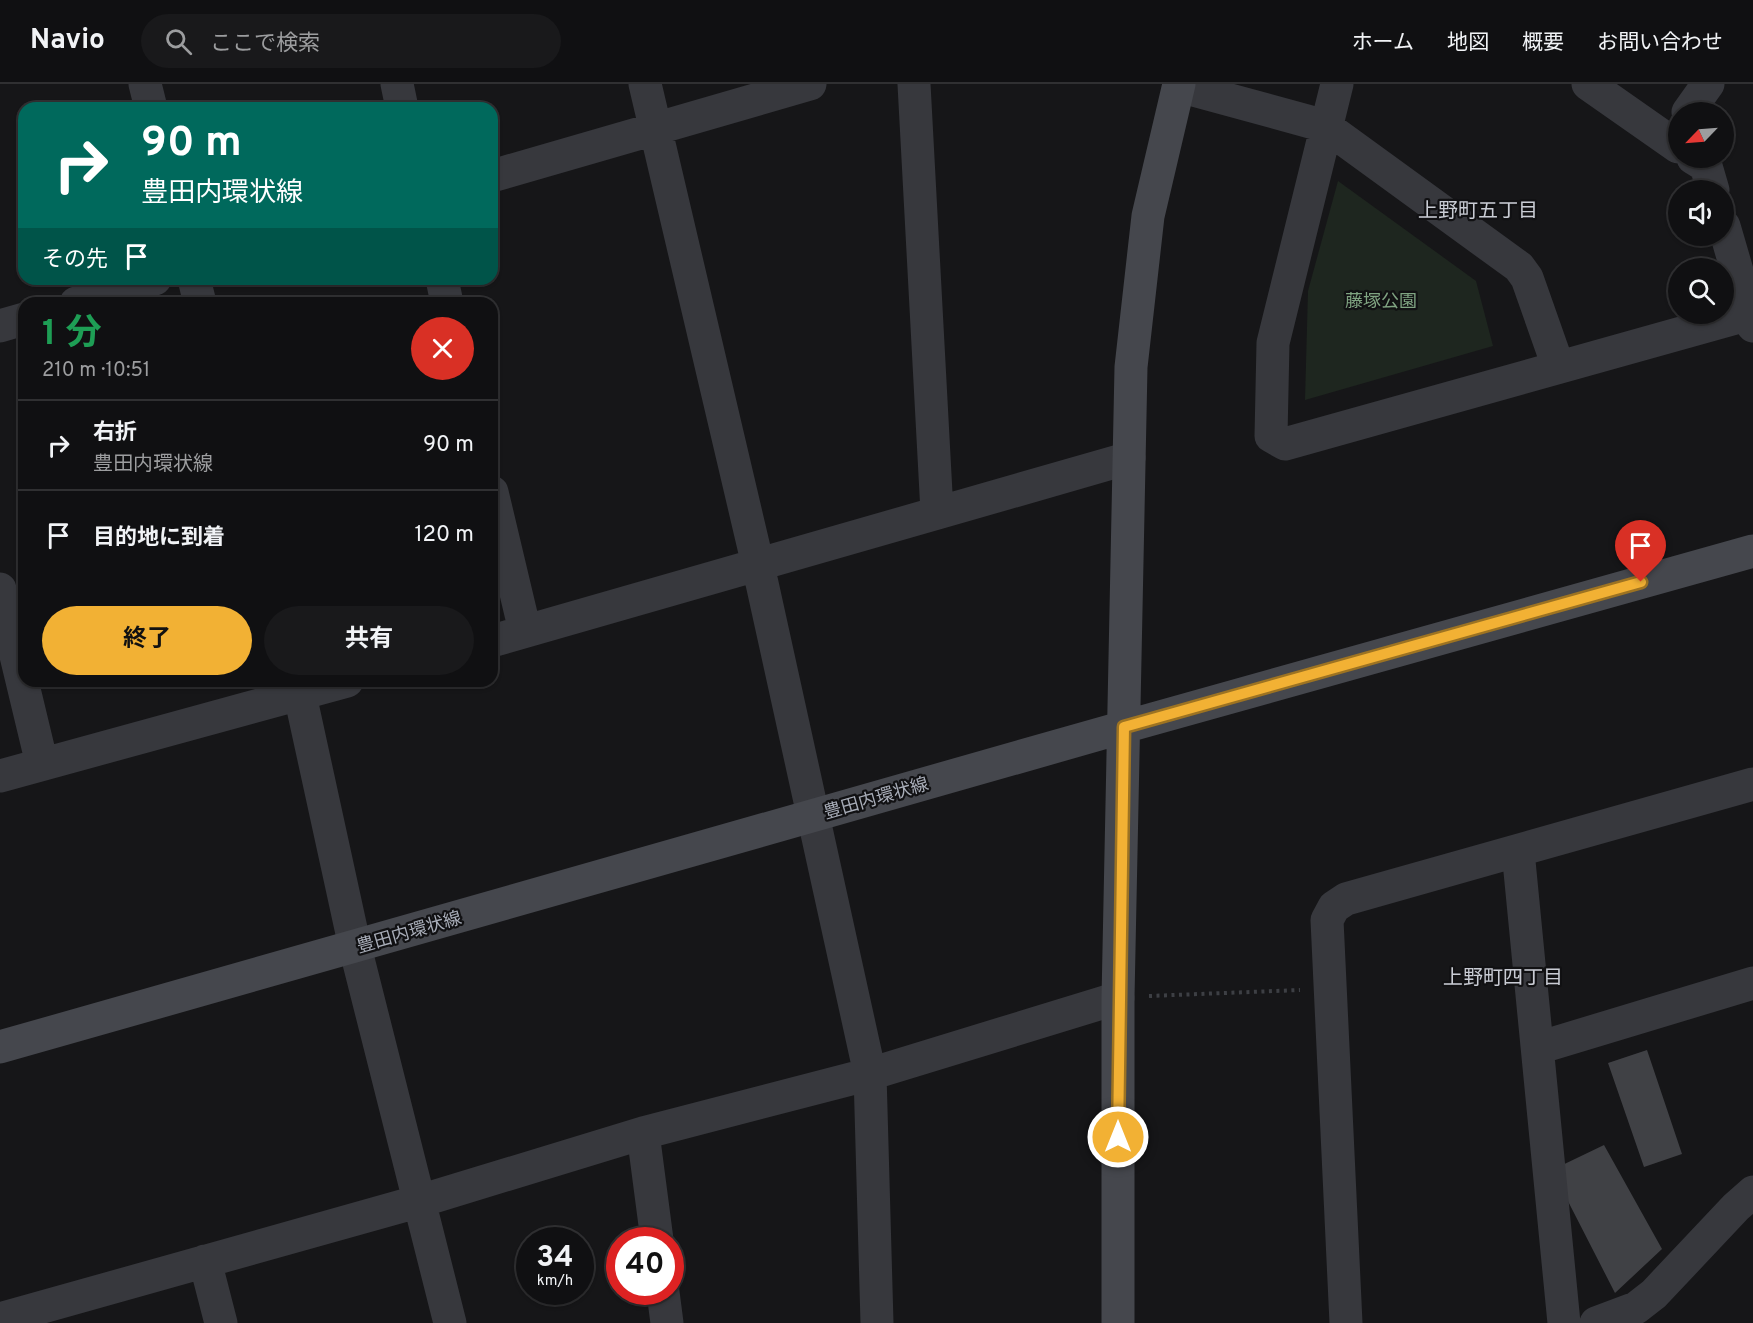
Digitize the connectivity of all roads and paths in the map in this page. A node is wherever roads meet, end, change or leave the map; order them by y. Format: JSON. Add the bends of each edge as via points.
{"nodes":[{"id":1,"x":146,"y":84,"type":"edge"},
{"id":2,"x":397,"y":84,"type":"edge"},
{"id":3,"x":645,"y":84,"type":"edge"},
{"id":4,"x":810,"y":84,"type":"edge"},
{"id":5,"x":914,"y":84,"type":"edge"},
{"id":6,"x":1337,"y":84,"type":"edge"},
{"id":7,"x":1588,"y":84,"type":"edge"},
{"id":8,"x":1708,"y":84,"type":"edge"},
{"id":9,"x":1179,"y":85,"type":"edge"},
{"id":10,"x":150,"y":102,"type":"edge"},
{"id":11,"x":401,"y":102,"type":"edge"},
{"id":12,"x":1695,"y":102,"type":"edge"},
{"id":13,"x":1325,"y":126,"type":"junction"},
{"id":14,"x":655,"y":130,"type":"junction"},
{"id":15,"x":1668,"y":134,"type":"edge"},
{"id":16,"x":498,"y":174,"type":"edge"},
{"id":17,"x":1730,"y":246,"type":"edge"},
{"id":18,"x":135,"y":285,"type":"edge"},
{"id":19,"x":96,"y":297,"type":"edge"},
{"id":20,"x":1752,"y":318,"type":"edge"},
{"id":21,"x":18,"y":321,"type":"edge"},
{"id":22,"x":0,"y":326,"type":"edge"},
{"id":23,"x":1558,"y":366,"type":"junction"},
{"id":24,"x":1129,"y":458,"type":"junction"},
{"id":25,"x":937,"y":512,"type":"junction"},
{"id":26,"x":498,"y":517,"type":"edge"},
{"id":27,"x":1753,"y":551,"type":"edge"},
{"id":28,"x":758,"y":565,"type":"junction"},
{"id":29,"x":0,"y":589,"type":"edge"},
{"id":30,"x":525,"y":631,"type":"junction"},
{"id":31,"x":498,"y":638,"type":"edge"},
{"id":32,"x":18,"y":664,"type":"edge"},
{"id":33,"x":24,"y":687,"type":"edge"},
{"id":34,"x":298,"y":688,"type":"edge"},
{"id":35,"x":1124,"y":727,"type":"junction"},
{"id":36,"x":42,"y":764,"type":"junction"},
{"id":37,"x":0,"y":776,"type":"edge"},
{"id":38,"x":1753,"y":784,"type":"edge"},
{"id":39,"x":815,"y":816,"type":"junction"},
{"id":40,"x":1518,"y":851,"type":"junction"},
{"id":41,"x":355,"y":947,"type":"junction"},
{"id":42,"x":1753,"y":983,"type":"edge"},
{"id":43,"x":1330,"y":989,"type":"junction"},
{"id":44,"x":1118,"y":998,"type":"junction"},
{"id":45,"x":0,"y":1047,"type":"edge"},
{"id":46,"x":1538,"y":1048,"type":"junction"},
{"id":47,"x":870,"y":1074,"type":"junction"},
{"id":48,"x":643,"y":1133,"type":"junction"},
{"id":49,"x":1753,"y":1192,"type":"edge"},
{"id":50,"x":420,"y":1201,"type":"junction"},
{"id":51,"x":655,"y":1227,"type":"edge"},
{"id":52,"x":205,"y":1261,"type":"junction"},
{"id":53,"x":665,"y":1305,"type":"edge"},
{"id":54,"x":0,"y":1319,"type":"edge"},
{"id":55,"x":221,"y":1323,"type":"edge"},
{"id":56,"x":450,"y":1323,"type":"edge"},
{"id":57,"x":667,"y":1323,"type":"edge"},
{"id":58,"x":877,"y":1323,"type":"edge"},
{"id":59,"x":1118,"y":1323,"type":"edge"},
{"id":60,"x":1346,"y":1323,"type":"edge"},
{"id":61,"x":1564,"y":1323,"type":"edge"},
{"id":62,"x":1596,"y":1323,"type":"edge"}],
"edges":[{"from":1,"to":10,"type":"street"},
{"from":2,"to":11,"type":"street"},
{"from":3,"to":14,"type":"street"},
{"from":4,"to":14,"type":"street"},
{"from":5,"to":25,"type":"street"},
{"from":6,"to":13,"type":"street"},
{"from":7,"to":15,"type":"street"},
{"from":8,"to":12,"type":"street"},
{"from":9,"to":13,"type":"street"},
{"from":9,"to":24,"type":"street","via":[[1148,216],[1131,366]]},
{"from":13,"to":23,"type":"street","via":[[1519,267],[1527,278]]},
{"from":13,"to":23,"type":"street","via":[[1273,343],[1270,436],[1285,444]]},
{"from":14,"to":16,"type":"street"},
{"from":14,"to":28,"type":"street"},
{"from":17,"to":20,"type":"street"},
{"from":18,"to":19,"type":"street"},
{"from":20,"to":23,"type":"street"},
{"from":21,"to":22,"type":"street"},
{"from":24,"to":25,"type":"street"},
{"from":24,"to":35,"type":"street"},
{"from":25,"to":28,"type":"street"},
{"from":26,"to":30,"type":"street"},
{"from":27,"to":35,"type":"street","name":"豊田内環状線"},
{"from":28,"to":30,"type":"street"},
{"from":28,"to":39,"type":"street"},
{"from":29,"to":32,"type":"street"},
{"from":30,"to":31,"type":"street"},
{"from":33,"to":36,"type":"street"},
{"from":34,"to":36,"type":"street"},
{"from":34,"to":41,"type":"street"},
{"from":35,"to":39,"type":"street","name":"豊田内環状線"},
{"from":35,"to":44,"type":"street"},
{"from":36,"to":37,"type":"street"},
{"from":38,"to":40,"type":"street"},
{"from":39,"to":41,"type":"street","name":"豊田内環状線"},
{"from":39,"to":47,"type":"street"},
{"from":40,"to":43,"type":"street","via":[[1346,899],[1334,907],[1327,920]]},
{"from":40,"to":46,"type":"street"},
{"from":41,"to":45,"type":"street","name":"豊田内環状線"},
{"from":41,"to":50,"type":"street"},
{"from":42,"to":46,"type":"street"},
{"from":43,"to":44,"type":"path"},
{"from":43,"to":60,"type":"street"},
{"from":44,"to":47,"type":"street"},
{"from":44,"to":59,"type":"street"},
{"from":46,"to":61,"type":"street"},
{"from":47,"to":48,"type":"street"},
{"from":47,"to":58,"type":"street"},
{"from":48,"to":50,"type":"street"},
{"from":48,"to":51,"type":"street"},
{"from":49,"to":62,"type":"street","via":[[1654,1294],[1636,1308]]},
{"from":50,"to":52,"type":"street"},
{"from":50,"to":56,"type":"street"},
{"from":52,"to":54,"type":"street"},
{"from":52,"to":55,"type":"street"},
{"from":53,"to":57,"type":"street"}]}
